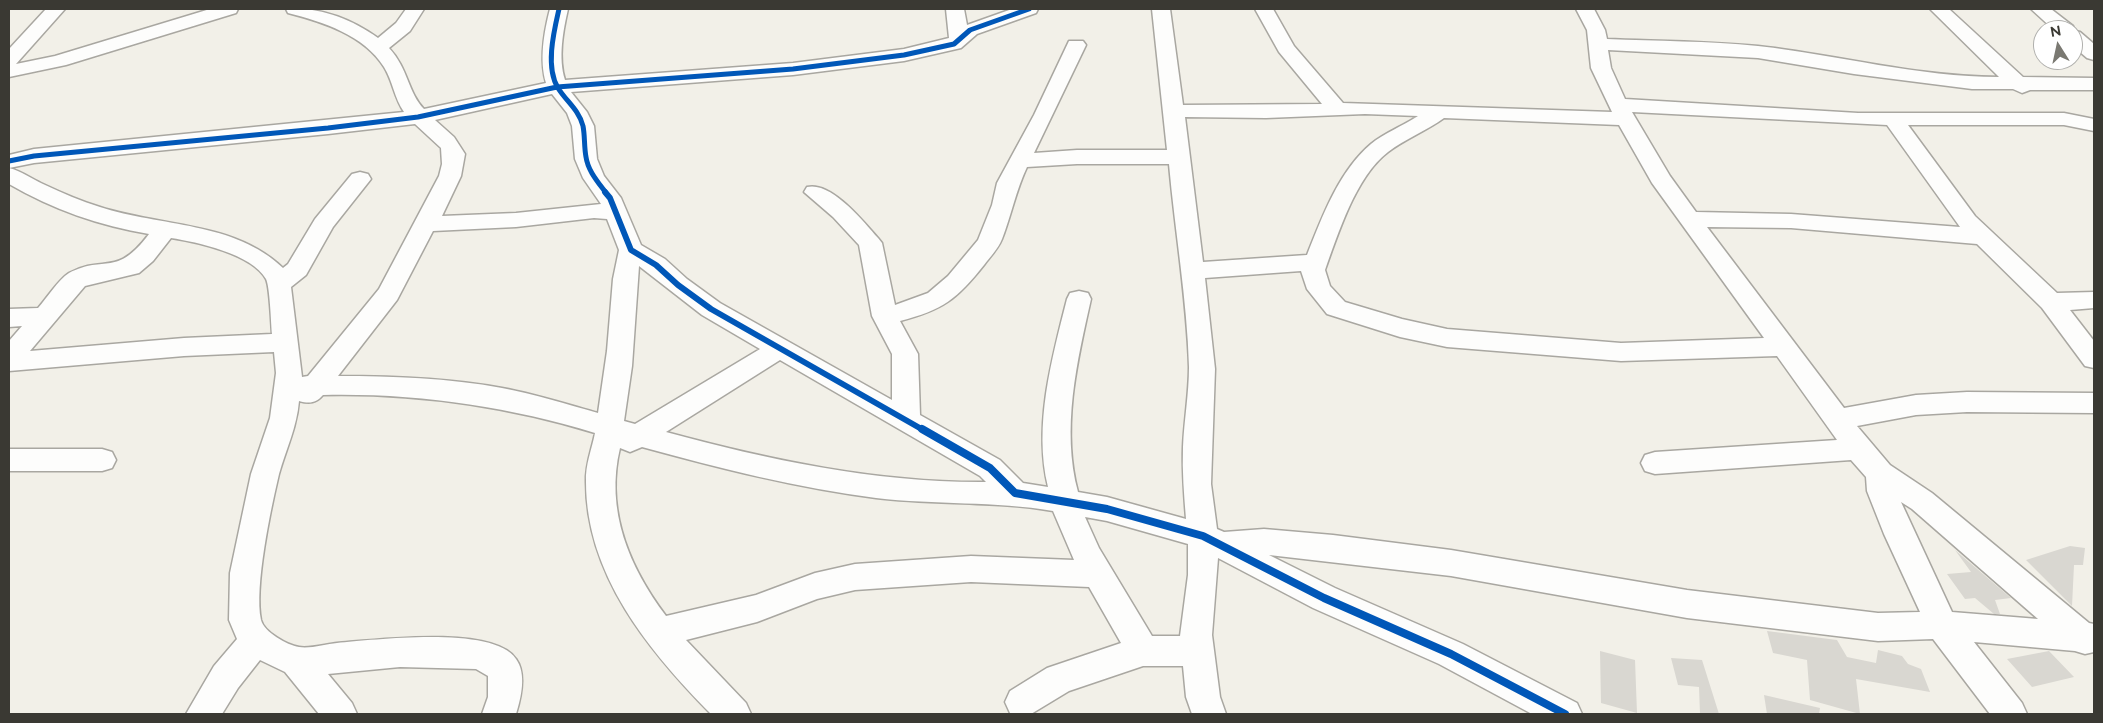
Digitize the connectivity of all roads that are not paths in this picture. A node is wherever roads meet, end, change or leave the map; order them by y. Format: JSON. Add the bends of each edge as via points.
{"nodes":[{"id":1,"x":56,"y":9,"type":"edge"},
{"id":2,"x":229,"y":9,"type":"edge"},
{"id":3,"x":295,"y":9,"type":"edge"},
{"id":4,"x":415,"y":9,"type":"edge"},
{"id":5,"x":558,"y":9,"type":"edge"},
{"id":6,"x":955,"y":9,"type":"edge"},
{"id":7,"x":1029,"y":9,"type":"edge"},
{"id":8,"x":1161,"y":9,"type":"edge"},
{"id":9,"x":1264,"y":9,"type":"edge"},
{"id":10,"x":1585,"y":9,"type":"edge"},
{"id":11,"x":1940,"y":9,"type":"edge"},
{"id":12,"x":2040,"y":9,"type":"edge"},
{"id":13,"x":2054,"y":20,"type":"edge"},
{"id":14,"x":959,"y":39,"type":"junction"},
{"id":15,"x":1598,"y":44,"type":"junction"},
{"id":16,"x":1076,"y":45,"type":"dead end"},
{"id":17,"x":2083,"y":45,"type":"edge"},
{"id":18,"x":378,"y":48,"type":"junction"},
{"id":19,"x":2094,"y":54,"type":"edge"},
{"id":20,"x":9,"y":62,"type":"edge"},
{"id":21,"x":2018,"y":83,"type":"junction"},
{"id":22,"x":2094,"y":84,"type":"edge"},
{"id":23,"x":557,"y":87,"type":"junction"},
{"id":24,"x":1337,"y":108,"type":"junction"},
{"id":25,"x":1172,"y":111,"type":"junction"},
{"id":26,"x":1438,"y":112,"type":"junction"},
{"id":27,"x":1622,"y":112,"type":"junction"},
{"id":28,"x":418,"y":117,"type":"junction"},
{"id":29,"x":1893,"y":119,"type":"junction"},
{"id":30,"x":2064,"y":119,"type":"junction"},
{"id":31,"x":2094,"y":125,"type":"edge"},
{"id":32,"x":2094,"y":141,"type":"edge"},
{"id":33,"x":1180,"y":157,"type":"junction"},
{"id":34,"x":9,"y":161,"type":"edge"},
{"id":35,"x":1020,"y":161,"type":"junction"},
{"id":36,"x":9,"y":175,"type":"edge"},
{"id":37,"x":360,"y":178,"type":"dead end"},
{"id":38,"x":815,"y":192,"type":"dead end"},
{"id":39,"x":617,"y":213,"type":"junction"},
{"id":40,"x":1689,"y":219,"type":"junction"},
{"id":41,"x":425,"y":224,"type":"junction"},
{"id":42,"x":165,"y":230,"type":"junction"},
{"id":43,"x":1984,"y":237,"type":"junction"},
{"id":44,"x":631,"y":250,"type":"junction"},
{"id":45,"x":1316,"y":262,"type":"junction"},
{"id":46,"x":1192,"y":271,"type":"junction"},
{"id":47,"x":279,"y":284,"type":"junction"},
{"id":48,"x":1080,"y":299,"type":"dead end"},
{"id":49,"x":2094,"y":300,"type":"edge"},
{"id":50,"x":2051,"y":302,"type":"junction"},
{"id":51,"x":44,"y":316,"type":"junction"},
{"id":52,"x":884,"y":316,"type":"junction"},
{"id":53,"x":9,"y":318,"type":"edge"},
{"id":54,"x":286,"y":342,"type":"junction"},
{"id":55,"x":1784,"y":346,"type":"junction"},
{"id":56,"x":779,"y":349,"type":"junction"},
{"id":57,"x":9,"y":358,"type":"edge"},
{"id":58,"x":2094,"y":359,"type":"edge"},
{"id":59,"x":9,"y":362,"type":"edge"},
{"id":60,"x":318,"y":384,"type":"junction"},
{"id":61,"x":287,"y":388,"type":"junction"},
{"id":62,"x":2094,"y":402,"type":"edge"},
{"id":63,"x":284,"y":418,"type":"junction"},
{"id":64,"x":1839,"y":419,"type":"junction"},
{"id":65,"x":906,"y":421,"type":"junction"},
{"id":66,"x":610,"y":427,"type":"junction"},
{"id":67,"x":639,"y":436,"type":"junction"},
{"id":68,"x":1858,"y":449,"type":"junction"},
{"id":69,"x":604,"y":457,"type":"junction"},
{"id":70,"x":9,"y":460,"type":"edge"},
{"id":71,"x":102,"y":460,"type":"dead end"},
{"id":72,"x":1654,"y":463,"type":"dead end"},
{"id":73,"x":1880,"y":474,"type":"junction"},
{"id":74,"x":1015,"y":492,"type":"junction"},
{"id":75,"x":1065,"y":502,"type":"junction"},
{"id":76,"x":1211,"y":540,"type":"junction"},
{"id":77,"x":1098,"y":574,"type":"junction"},
{"id":78,"x":1941,"y":625,"type":"junction"},
{"id":79,"x":661,"y":632,"type":"junction"},
{"id":80,"x":2090,"y":641,"type":"edge"},
{"id":81,"x":255,"y":642,"type":"junction"},
{"id":82,"x":1198,"y":651,"type":"junction"},
{"id":83,"x":1143,"y":652,"type":"junction"},
{"id":84,"x":297,"y":662,"type":"junction"},
{"id":85,"x":1022,"y":702,"type":"dead end"},
{"id":86,"x":203,"y":714,"type":"edge"},
{"id":87,"x":340,"y":714,"type":"edge"},
{"id":88,"x":499,"y":714,"type":"edge"},
{"id":89,"x":734,"y":714,"type":"edge"},
{"id":90,"x":1209,"y":714,"type":"edge"},
{"id":91,"x":1565,"y":714,"type":"edge"},
{"id":92,"x":2010,"y":714,"type":"edge"}],
"edges":[{"from":1,"to":20,"type":"street"},
{"from":2,"to":20,"type":"street","via":[[59,61]]},
{"from":3,"to":18,"type":"street","via":[[366,37]]},
{"from":4,"to":18,"type":"street","via":[[402,27]]},
{"from":5,"to":23,"type":"street","via":[[552,71]]},
{"from":6,"to":14,"type":"street"},
{"from":7,"to":14,"type":"street","via":[[970,30]]},
{"from":8,"to":25,"type":"street"},
{"from":9,"to":24,"type":"street","via":[[1286,48]]},
{"from":10,"to":15,"type":"street","via":[[1596,30]]},
{"from":11,"to":21,"type":"street"},
{"from":12,"to":13,"type":"street"},
{"from":14,"to":23,"type":"street","via":[[954,44],[930,50],[845,64]]},
{"from":15,"to":21,"type":"street","via":[[1758,52],[1901,75],[1972,83]]},
{"from":15,"to":27,"type":"street","via":[[1601,68]]},
{"from":16,"to":35,"type":"street"},
{"from":17,"to":19,"type":"street"},
{"from":18,"to":28,"type":"street","via":[[394,68],[406,101]]},
{"from":21,"to":22,"type":"street"},
{"from":21,"to":30,"type":"street"},
{"from":23,"to":28,"type":"street"},
{"from":23,"to":39,"type":"street","via":[[577,112],[583,126],[586,159],[594,178]]},
{"from":24,"to":25,"type":"street","via":[[1266,112]]},
{"from":24,"to":26,"type":"street"},
{"from":25,"to":33,"type":"street"},
{"from":26,"to":27,"type":"street"},
{"from":26,"to":45,"type":"street","via":[[1378,149],[1362,165]]},
{"from":27,"to":29,"type":"street"},
{"from":27,"to":40,"type":"street","via":[[1660,178]]},
{"from":28,"to":34,"type":"street"},
{"from":28,"to":41,"type":"street","via":[[449,142],[454,154],[454,164]]},
{"from":29,"to":30,"type":"street"},
{"from":29,"to":43,"type":"street","via":[[1947,196]]},
{"from":30,"to":31,"type":"street"},
{"from":30,"to":32,"type":"street"},
{"from":33,"to":35,"type":"street","via":[[1077,157]]},
{"from":33,"to":46,"type":"street"},
{"from":35,"to":52,"type":"street","via":[[1008,183],[989,242],[957,282],[937,299]]},
{"from":36,"to":42,"type":"street","via":[[30,188],[120,221]]},
{"from":37,"to":47,"type":"street","via":[[323,224],[297,269]]},
{"from":38,"to":52,"type":"street","via":[[841,212],[870,243]]},
{"from":39,"to":41,"type":"street","via":[[594,211],[516,220]]},
{"from":39,"to":44,"type":"street"},
{"from":40,"to":43,"type":"street","via":[[1791,221]]},
{"from":40,"to":55,"type":"street"},
{"from":41,"to":60,"type":"street","via":[[388,294]]},
{"from":42,"to":47,"type":"street","via":[[227,243],[256,256],[278,277]]},
{"from":42,"to":51,"type":"street","via":[[131,267],[88,274],[76,280]]},
{"from":43,"to":50,"type":"street"},
{"from":44,"to":56,"type":"street","via":[[656,265],[711,309]]},
{"from":44,"to":66,"type":"street","via":[[623,290],[620,363]]},
{"from":45,"to":46,"type":"street"},
{"from":45,"to":55,"type":"street","via":[[1313,270],[1319,289],[1336,308],[1400,328],[1447,338],[1621,352]]},
{"from":46,"to":76,"type":"street","via":[[1202,369],[1197,484]]},
{"from":47,"to":54,"type":"street"},
{"from":48,"to":75,"type":"street","via":[[1062,370],[1058,419],[1056,454]]},
{"from":49,"to":50,"type":"street"},
{"from":50,"to":58,"type":"street"},
{"from":51,"to":53,"type":"street"},
{"from":51,"to":57,"type":"street"},
{"from":52,"to":65,"type":"street","via":[[905,354]]},
{"from":54,"to":59,"type":"street"},
{"from":54,"to":61,"type":"street"},
{"from":55,"to":64,"type":"street"},
{"from":56,"to":65,"type":"street"},
{"from":56,"to":67,"type":"street"},
{"from":60,"to":61,"type":"street"},
{"from":60,"to":63,"type":"street"},
{"from":60,"to":66,"type":"street","via":[[453,390],[503,399]]},
{"from":61,"to":63,"type":"street"},
{"from":62,"to":64,"type":"street","via":[[1916,405]]},
{"from":63,"to":81,"type":"street","via":[[265,474],[245,573],[245,620]]},
{"from":64,"to":68,"type":"street"},
{"from":65,"to":74,"type":"street","via":[[990,468]]},
{"from":66,"to":67,"type":"street"},
{"from":66,"to":69,"type":"street"},
{"from":67,"to":69,"type":"street"},
{"from":67,"to":74,"type":"street","via":[[768,467],[836,479],[968,495]]},
{"from":68,"to":72,"type":"street"},
{"from":68,"to":73,"type":"street"},
{"from":69,"to":79,"type":"street","via":[[600,481],[602,508],[612,552],[648,619]]},
{"from":70,"to":71,"type":"street"},
{"from":73,"to":78,"type":"street","via":[[1882,491],[1899,534],[1932,599]]},
{"from":73,"to":80,"type":"street","via":[[1922,501]]},
{"from":74,"to":75,"type":"street"},
{"from":75,"to":76,"type":"street","via":[[1108,509]]},
{"from":75,"to":77,"type":"street","via":[[1080,542]]},
{"from":76,"to":78,"type":"street","via":[[1333,548],[1460,564],[1687,604],[1878,627]]},
{"from":76,"to":82,"type":"street","via":[[1203,575],[1196,635]]},
{"from":76,"to":91,"type":"street","via":[[1324,598],[1451,654]]},
{"from":77,"to":79,"type":"street","via":[[955,569],[855,576],[814,586],[757,608]]},
{"from":77,"to":83,"type":"street"},
{"from":78,"to":80,"type":"street"},
{"from":78,"to":92,"type":"street"},
{"from":79,"to":89,"type":"street","via":[[691,672]]},
{"from":81,"to":84,"type":"street"},
{"from":81,"to":86,"type":"street","via":[[226,677]]},
{"from":82,"to":83,"type":"street"},
{"from":82,"to":90,"type":"street","via":[[1203,697]]},
{"from":83,"to":85,"type":"street","via":[[1059,679]]},
{"from":84,"to":87,"type":"street"},
{"from":84,"to":88,"type":"street","via":[[400,652],[481,654],[504,668],[505,697]]}]}
